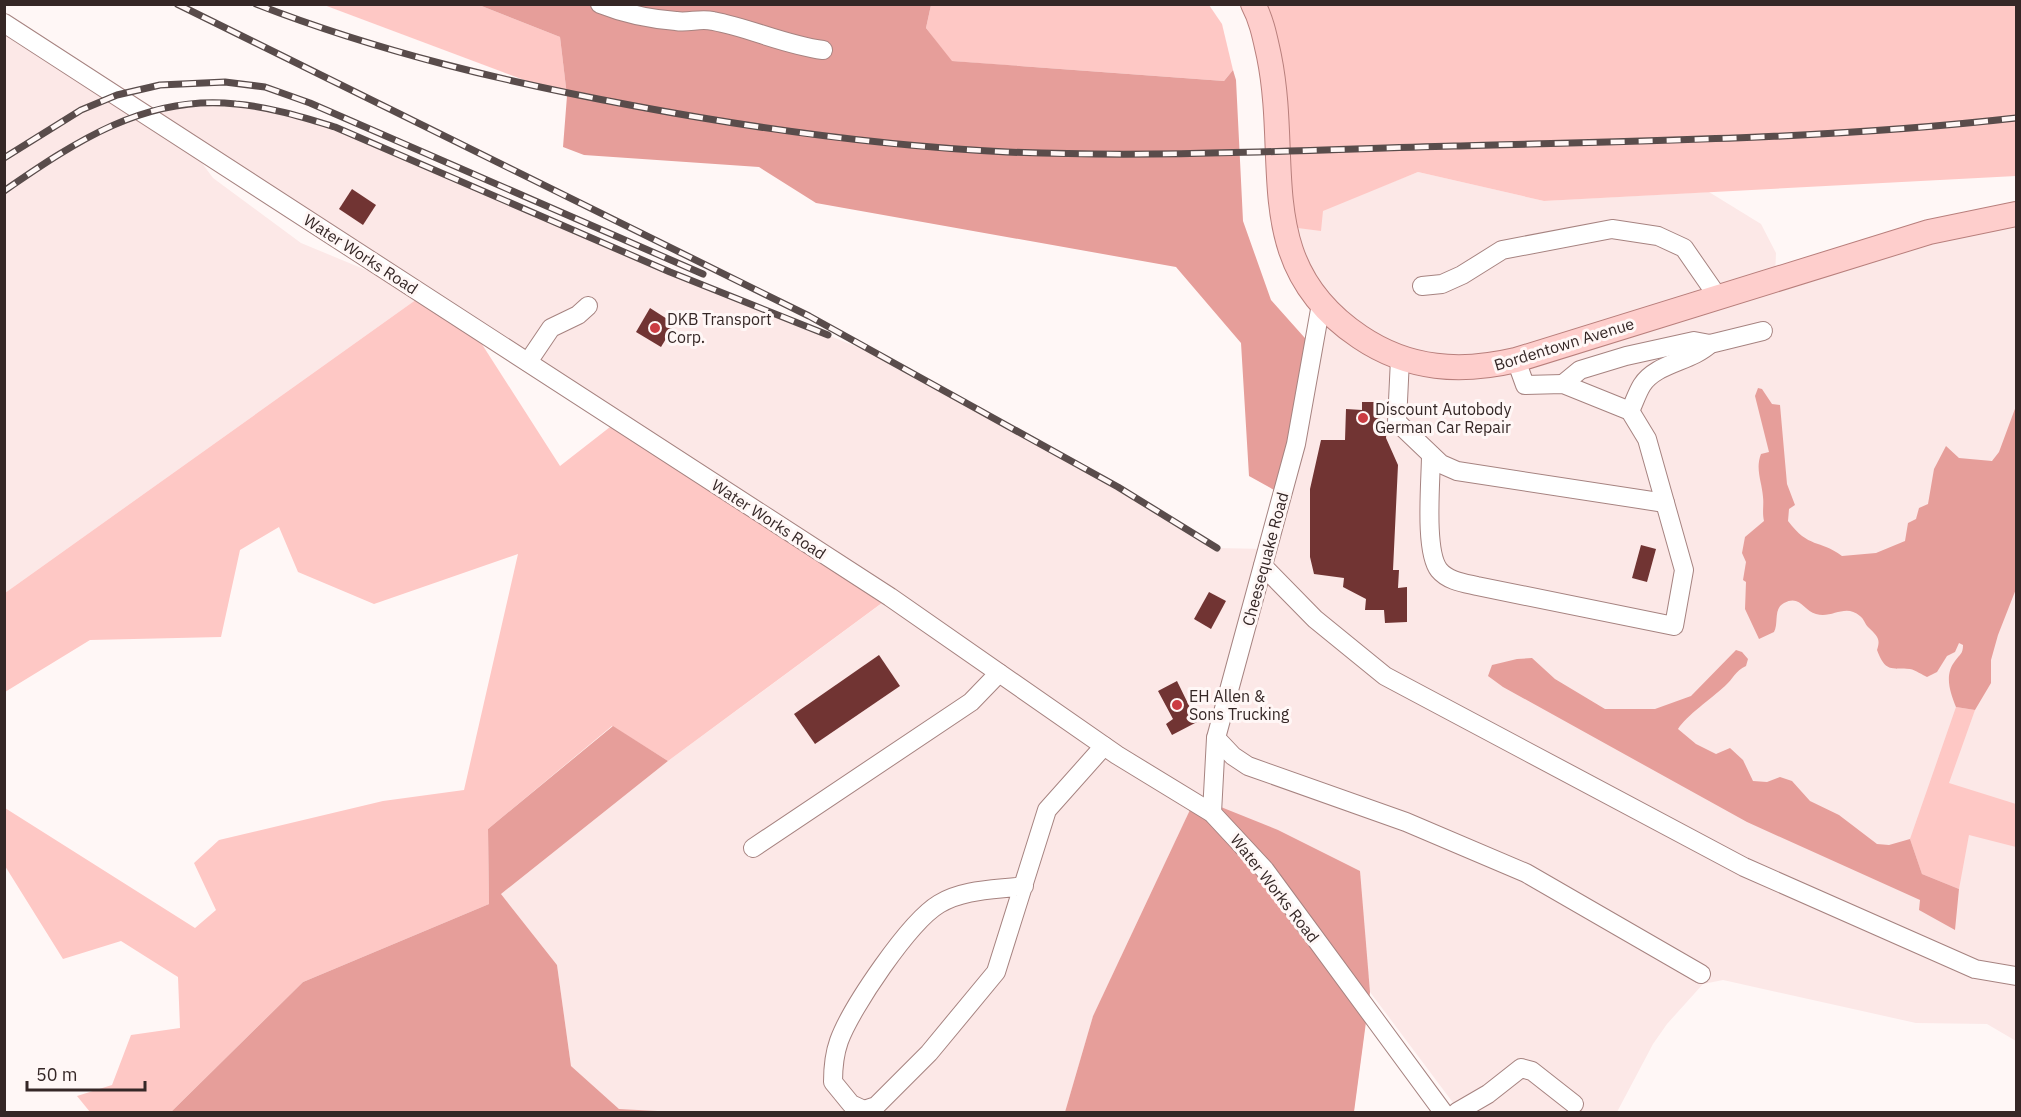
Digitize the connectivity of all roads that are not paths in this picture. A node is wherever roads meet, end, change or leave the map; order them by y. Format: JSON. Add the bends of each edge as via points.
{"nodes":[{"id":1,"x":600,"y":4,"type":"edge"},
{"id":2,"x":1253,"y":4,"type":"edge"},
{"id":3,"x":4,"y":23,"type":"edge"},
{"id":4,"x":823,"y":50,"type":"dead end"},
{"id":5,"x":2016,"y":214,"type":"edge"},
{"id":6,"x":1422,"y":286,"type":"dead end"},
{"id":7,"x":1718,"y":297,"type":"junction"},
{"id":8,"x":1322,"y":304,"type":"junction"},
{"id":9,"x":588,"y":306,"type":"dead end"},
{"id":10,"x":1763,"y":331,"type":"dead end"},
{"id":11,"x":1710,"y":344,"type":"junction"},
{"id":12,"x":1400,"y":359,"type":"junction"},
{"id":13,"x":1516,"y":360,"type":"junction"},
{"id":14,"x":528,"y":362,"type":"junction"},
{"id":15,"x":1563,"y":384,"type":"junction"},
{"id":16,"x":1630,"y":411,"type":"junction"},
{"id":17,"x":1431,"y":455,"type":"junction"},
{"id":18,"x":1665,"y":503,"type":"junction"},
{"id":19,"x":1263,"y":566,"type":"junction"},
{"id":20,"x":999,"y":673,"type":"junction"},
{"id":21,"x":1216,"y":738,"type":"junction"},
{"id":22,"x":1104,"y":746,"type":"junction"},
{"id":23,"x":1212,"y":813,"type":"junction"},
{"id":24,"x":753,"y":848,"type":"dead end"},
{"id":25,"x":1024,"y":886,"type":"junction"},
{"id":26,"x":1701,"y":974,"type":"dead end"},
{"id":27,"x":2016,"y":976,"type":"edge"},
{"id":28,"x":1574,"y":1104,"type":"dead end"},
{"id":29,"x":1443,"y":1113,"type":"edge"},
{"id":30,"x":1457,"y":1113,"type":"edge"}],
"edges":[{"from":1,"to":4,"type":"street","via":[[633,16],[717,22],[801,48]]},
{"from":2,"to":8,"type":"main road","name":"Bordentown Avenue","via":[[1262,21],[1275,85],[1282,226],[1296,267]]},
{"from":3,"to":14,"type":"street","name":"Water Works Road"},
{"from":5,"to":7,"type":"main road","name":"Bordentown Avenue","via":[[1929,232]]},
{"from":6,"to":7,"type":"street","via":[[1442,284],[1462,275],[1502,250],[1612,229],[1658,236],[1684,248]]},
{"from":7,"to":13,"type":"main road","name":"Bordentown Avenue"},
{"from":8,"to":12,"type":"main road","name":"Bordentown Avenue","via":[[1350,331]]},
{"from":8,"to":19,"type":"street","name":"Cheesequake Road","via":[[1296,444]]},
{"from":9,"to":14,"type":"street","via":[[551,328]]},
{"from":10,"to":11,"type":"street"},
{"from":11,"to":15,"type":"street","via":[[1694,341],[1626,357],[1580,370]]},
{"from":11,"to":16,"type":"street","via":[[1699,354],[1656,372],[1642,384]]},
{"from":12,"to":13,"type":"main road","name":"Bordentown Avenue","via":[[1454,369]]},
{"from":12,"to":17,"type":"street","via":[[1397,422]]},
{"from":13,"to":15,"type":"street","via":[[1525,385]]},
{"from":14,"to":20,"type":"street","name":"Water Works Road","via":[[890,597]]},
{"from":15,"to":16,"type":"street"},
{"from":16,"to":18,"type":"street","via":[[1647,439]]},
{"from":17,"to":18,"type":"street","via":[[1457,471]]},
{"from":17,"to":18,"type":"street","via":[[1432,546],[1437,566],[1447,576],[1477,586],[1674,626],[1684,570]]},
{"from":19,"to":21,"type":"street","name":"Cheesequake Road"},
{"from":19,"to":27,"type":"street","via":[[1315,619],[1385,676],[1744,867],[1975,969]]},
{"from":20,"to":22,"type":"street","name":"Water Works Road"},
{"from":20,"to":24,"type":"street","via":[[971,702]]},
{"from":21,"to":23,"type":"street","name":"Cheesequake Road"},
{"from":21,"to":26,"type":"street","via":[[1248,766],[1406,822],[1526,873]]},
{"from":22,"to":23,"type":"street","name":"Water Works Road"},
{"from":22,"to":25,"type":"street","via":[[1047,810]]},
{"from":23,"to":29,"type":"street","name":"Water Works Road","via":[[1265,870]]},
{"from":25,"to":25,"type":"street","via":[[996,972],[929,1053],[876,1106],[864,1110],[851,1104],[833,1082],[839,1041],[905,933],[938,905],[961,894]]},
{"from":28,"to":30,"type":"street","via":[[1532,1071],[1521,1068]]}]}
